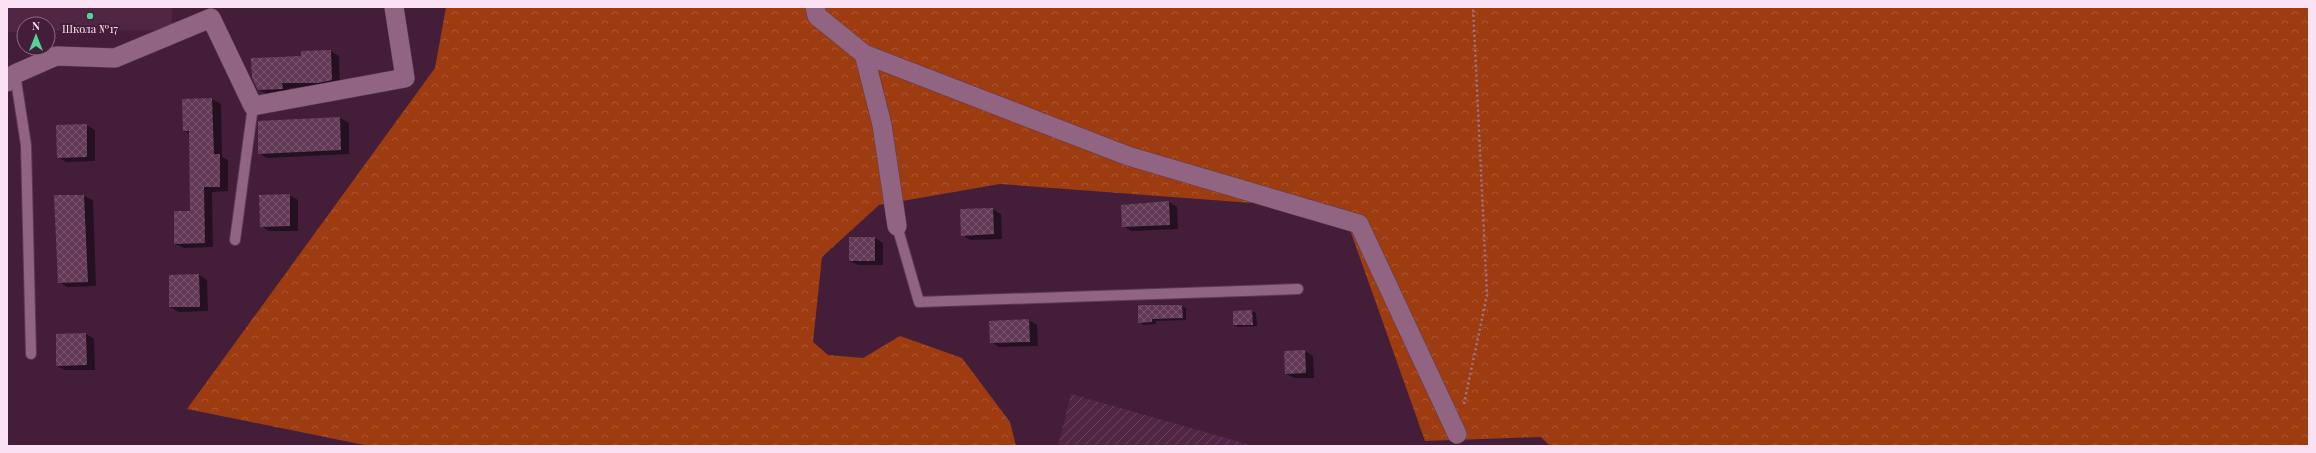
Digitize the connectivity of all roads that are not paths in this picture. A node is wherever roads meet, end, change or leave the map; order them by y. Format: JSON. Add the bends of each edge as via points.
{"nodes":[{"id":1,"x":394,"y":7,"type":"edge"},
{"id":2,"x":815,"y":7,"type":"edge"},
{"id":3,"x":864,"y":54,"type":"junction"},
{"id":4,"x":10,"y":76,"type":"edge"},
{"id":5,"x":253,"y":106,"type":"junction"},
{"id":6,"x":897,"y":226,"type":"joint"},
{"id":7,"x":235,"y":240,"type":"dead end"},
{"id":8,"x":1298,"y":289,"type":"dead end"},
{"id":9,"x":31,"y":354,"type":"dead end"},
{"id":10,"x":1457,"y":434,"type":"road end"}],
"edges":[{"from":1,"to":5,"type":"street","via":[[405,78]]},
{"from":2,"to":3,"type":"street","via":[[817,16]]},
{"from":3,"to":6,"type":"street","via":[[882,125]]},
{"from":3,"to":10,"type":"street","via":[[1128,156],[1359,224]]},
{"from":4,"to":5,"type":"street","via":[[56,56],[115,58],[211,18]]},
{"from":4,"to":9,"type":"lane","via":[[26,145]]},
{"from":5,"to":7,"type":"lane"},
{"from":6,"to":8,"type":"lane","via":[[919,302]]}]}
